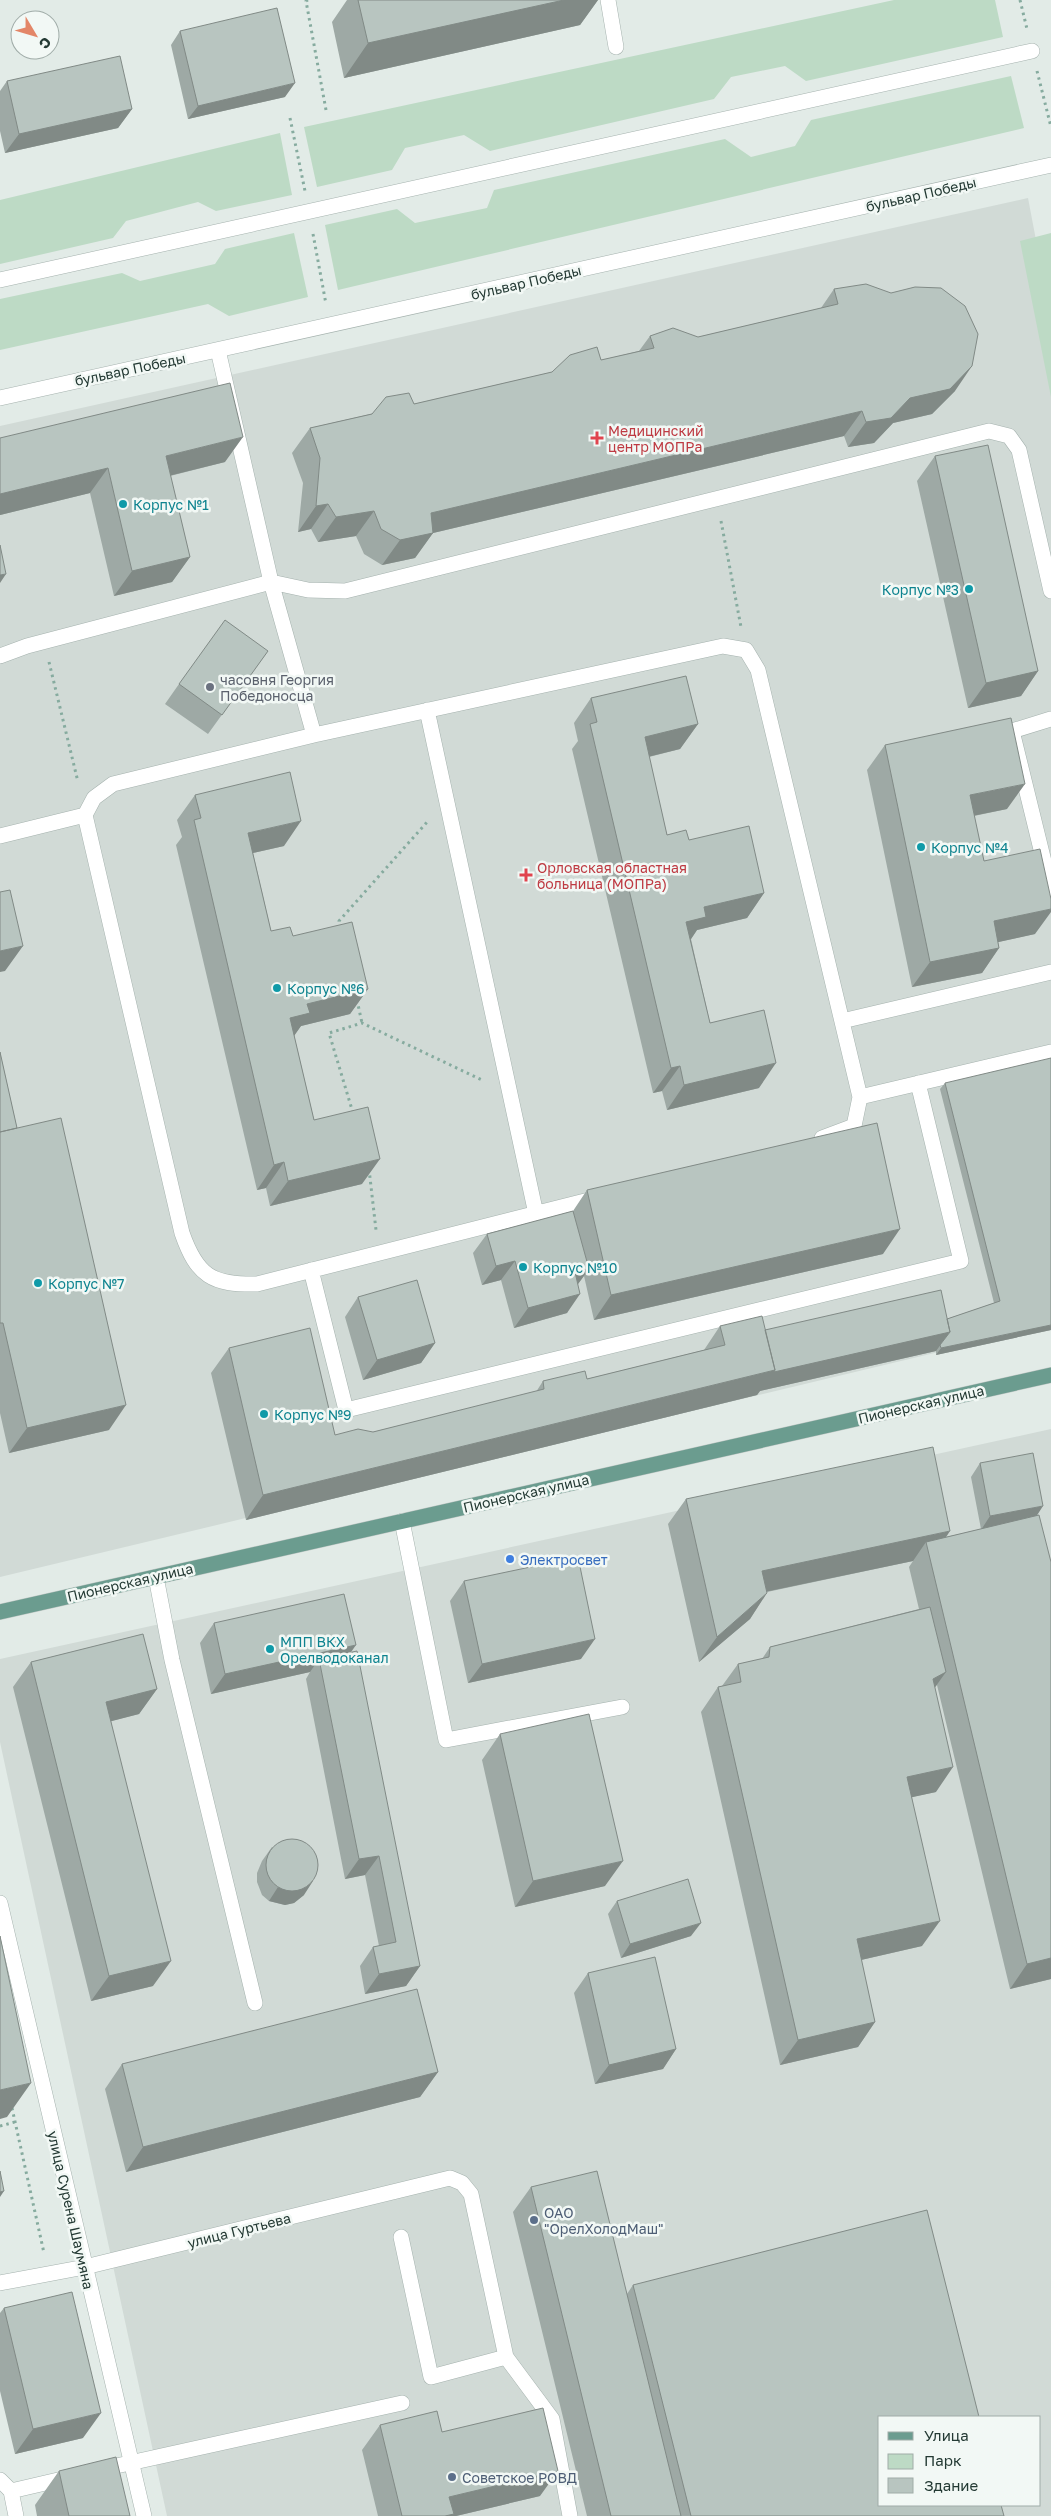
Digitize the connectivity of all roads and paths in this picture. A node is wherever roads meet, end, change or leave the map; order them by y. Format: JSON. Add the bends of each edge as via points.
{"nodes":[{"id":1,"x":308,"y":0,"type":"edge"},
{"id":2,"x":608,"y":0,"type":"edge"},
{"id":3,"x":1020,"y":0,"type":"edge"},
{"id":4,"x":616,"y":47,"type":"dead end"},
{"id":5,"x":1032,"y":51,"type":"junction"},
{"id":6,"x":1051,"y":103,"type":"edge"},
{"id":7,"x":1045,"y":104,"type":"junction"},
{"id":8,"x":326,"y":110,"type":"dead end"},
{"id":9,"x":1051,"y":127,"type":"edge"},
{"id":10,"x":1051,"y":165,"type":"edge"},
{"id":11,"x":0,"y":280,"type":"edge"},
{"id":12,"x":218,"y":350,"type":"junction"},
{"id":13,"x":0,"y":398,"type":"edge"},
{"id":14,"x":717,"y":498,"type":"junction"},
{"id":15,"x":271,"y":582,"type":"junction"},
{"id":16,"x":1051,"y":591,"type":"edge"},
{"id":17,"x":44,"y":641,"type":"junction"},
{"id":18,"x":746,"y":650,"type":"junction"},
{"id":19,"x":0,"y":656,"type":"edge"},
{"id":20,"x":427,"y":710,"type":"junction"},
{"id":21,"x":1051,"y":720,"type":"edge"},
{"id":22,"x":314,"y":735,"type":"junction"},
{"id":23,"x":447,"y":800,"type":"junction"},
{"id":24,"x":86,"y":815,"type":"junction"},
{"id":25,"x":0,"y":836,"type":"edge"},
{"id":26,"x":1051,"y":890,"type":"edge"},
{"id":27,"x":341,"y":930,"type":"edge"},
{"id":28,"x":1051,"y":972,"type":"edge"},
{"id":29,"x":356,"y":995,"type":"edge"},
{"id":30,"x":842,"y":1021,"type":"junction"},
{"id":31,"x":362,"y":1023,"type":"junction"},
{"id":32,"x":1051,"y":1052,"type":"edge"},
{"id":33,"x":918,"y":1083,"type":"junction"},
{"id":34,"x":510,"y":1094,"type":"junction"},
{"id":35,"x":860,"y":1097,"type":"junction"},
{"id":36,"x":353,"y":1115,"type":"edge"},
{"id":37,"x":810,"y":1142,"type":"edge"},
{"id":38,"x":367,"y":1160,"type":"edge"},
{"id":39,"x":612,"y":1194,"type":"edge"},
{"id":40,"x":536,"y":1214,"type":"junction"},
{"id":41,"x":378,"y":1253,"type":"junction"},
{"id":42,"x":311,"y":1270,"type":"junction"},
{"id":43,"x":1051,"y":1375,"type":"edge"},
{"id":44,"x":402,"y":1521,"type":"junction"},
{"id":45,"x":156,"y":1577,"type":"junction"},
{"id":46,"x":0,"y":1612,"type":"edge"},
{"id":47,"x":622,"y":1707,"type":"dead end"},
{"id":48,"x":0,"y":1903,"type":"edge"},
{"id":49,"x":255,"y":2003,"type":"dead end"},
{"id":50,"x":11,"y":2105,"type":"edge"},
{"id":51,"x":15,"y":2122,"type":"junction"},
{"id":52,"x":0,"y":2126,"type":"edge"},
{"id":53,"x":401,"y":2237,"type":"dead end"},
{"id":54,"x":85,"y":2267,"type":"junction"},
{"id":55,"x":48,"y":2273,"type":"junction"},
{"id":56,"x":0,"y":2284,"type":"edge"},
{"id":57,"x":506,"y":2357,"type":"junction"},
{"id":58,"x":402,"y":2403,"type":"dead end"},
{"id":59,"x":131,"y":2462,"type":"junction"},
{"id":60,"x":0,"y":2480,"type":"edge"},
{"id":61,"x":11,"y":2491,"type":"junction"},
{"id":62,"x":16,"y":2516,"type":"edge"},
{"id":63,"x":144,"y":2516,"type":"edge"},
{"id":64,"x":570,"y":2516,"type":"edge"}],
"edges":[{"from":1,"to":8,"type":"path"},
{"from":2,"to":4,"type":"street"},
{"from":3,"to":5,"type":"path"},
{"from":5,"to":7,"type":"path"},
{"from":5,"to":11,"type":"street"},
{"from":6,"to":7,"type":"path"},
{"from":7,"to":9,"type":"path"},
{"from":10,"to":12,"type":"street","name":"бульвар Победы"},
{"from":12,"to":13,"type":"street","name":"бульвар Победы"},
{"from":12,"to":15,"type":"street"},
{"from":14,"to":15,"type":"street","via":[[345,591],[308,590]]},
{"from":14,"to":16,"type":"street","via":[[989,431],[1009,436],[1019,450]]},
{"from":14,"to":18,"type":"path"},
{"from":15,"to":17,"type":"street"},
{"from":15,"to":22,"type":"street"},
{"from":17,"to":19,"type":"street"},
{"from":17,"to":24,"type":"path"},
{"from":18,"to":20,"type":"street","via":[[723,646]]},
{"from":18,"to":30,"type":"street","via":[[758,670]]},
{"from":20,"to":22,"type":"street"},
{"from":20,"to":23,"type":"street"},
{"from":21,"to":26,"type":"street","via":[[1012,731]]},
{"from":22,"to":24,"type":"street","via":[[113,784],[94,798]]},
{"from":23,"to":27,"type":"path","via":[[339,921]]},
{"from":23,"to":34,"type":"street"},
{"from":24,"to":25,"type":"street"},
{"from":24,"to":42,"type":"street","via":[[182,1233],[191,1258],[210,1277],[232,1285],[257,1284]]},
{"from":28,"to":30,"type":"street"},
{"from":29,"to":31,"type":"path"},
{"from":30,"to":35,"type":"street"},
{"from":31,"to":34,"type":"path"},
{"from":31,"to":36,"type":"path","via":[[329,1033]]},
{"from":32,"to":33,"type":"street"},
{"from":33,"to":35,"type":"street"},
{"from":33,"to":42,"type":"street","via":[[961,1262],[346,1410]]},
{"from":34,"to":40,"type":"street"},
{"from":35,"to":37,"type":"street","via":[[854,1126]]},
{"from":38,"to":41,"type":"path","via":[[372,1178]]},
{"from":39,"to":40,"type":"street"},
{"from":40,"to":41,"type":"street"},
{"from":41,"to":42,"type":"street"},
{"from":43,"to":44,"type":"main road","name":"Пионерская улица"},
{"from":44,"to":45,"type":"main road","name":"Пионерская улица"},
{"from":44,"to":47,"type":"street","via":[[446,1740]]},
{"from":45,"to":46,"type":"main road","name":"Пионерская улица"},
{"from":45,"to":49,"type":"street","via":[[172,1660]]},
{"from":48,"to":54,"type":"street","name":"улица Сурена Шаумяна"},
{"from":50,"to":51,"type":"path"},
{"from":51,"to":52,"type":"path"},
{"from":51,"to":55,"type":"path"},
{"from":53,"to":57,"type":"street","via":[[431,2377]]},
{"from":54,"to":55,"type":"street","name":"улица Гуртьева"},
{"from":54,"to":57,"type":"street","name":"улица Гуртьева","via":[[450,2178],[462,2183],[470,2194]]},
{"from":54,"to":59,"type":"street","name":"улица Сурена Шаумяна"},
{"from":55,"to":56,"type":"street","name":"улица Гуртьева"},
{"from":57,"to":64,"type":"street","via":[[552,2419]]},
{"from":58,"to":59,"type":"street"},
{"from":59,"to":61,"type":"street"},
{"from":59,"to":63,"type":"street","name":"улица Сурена Шаумяна"},
{"from":60,"to":61,"type":"street"},
{"from":61,"to":62,"type":"street"}]}
